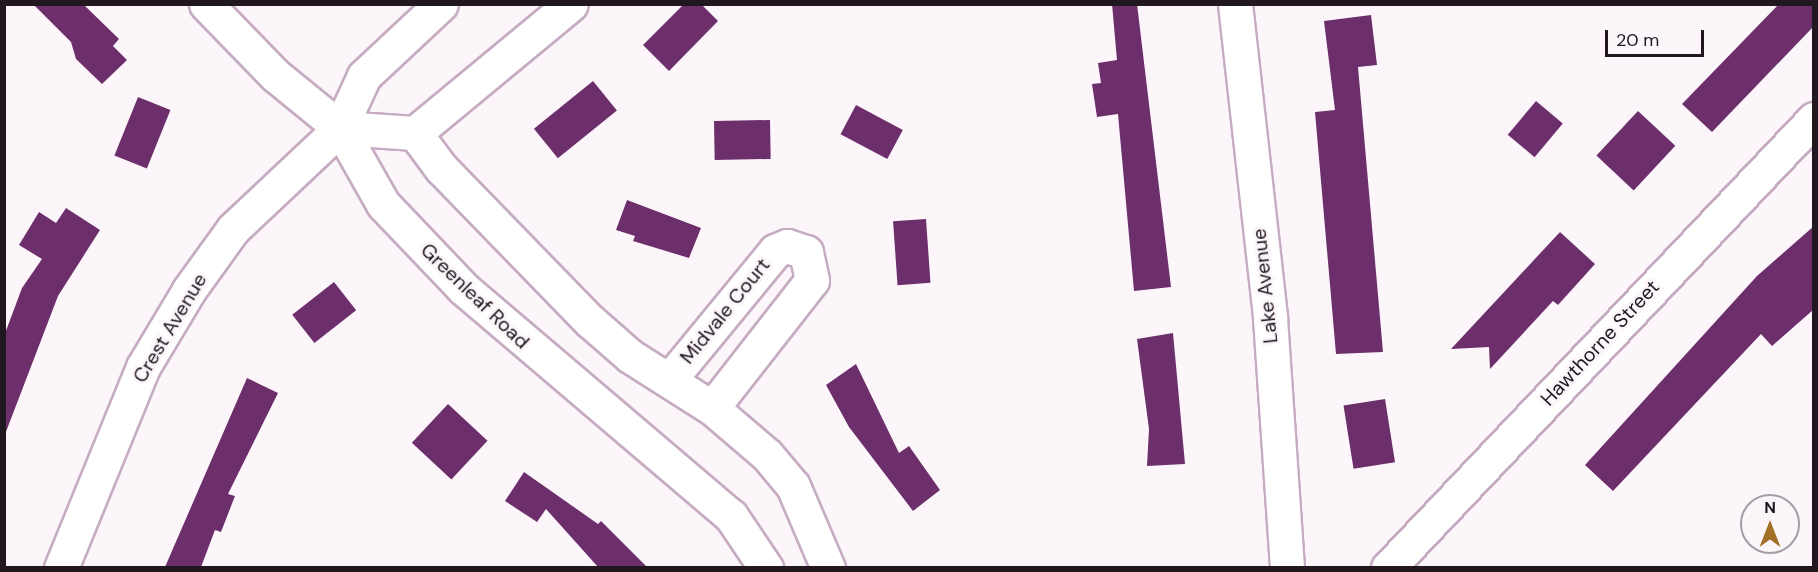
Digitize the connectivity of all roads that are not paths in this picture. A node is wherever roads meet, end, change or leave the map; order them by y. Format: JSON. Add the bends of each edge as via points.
{"nodes":[{"id":1,"x":206,"y":4,"type":"edge"},
{"id":2,"x":441,"y":4,"type":"edge"},
{"id":3,"x":571,"y":4,"type":"edge"},
{"id":4,"x":1235,"y":4,"type":"edge"},
{"id":5,"x":1814,"y":119,"type":"edge"},
{"id":6,"x":340,"y":128,"type":"junction"},
{"id":7,"x":415,"y":133,"type":"junction"},
{"id":8,"x":670,"y":379,"type":"junction"},
{"id":9,"x":712,"y":408,"type":"junction"},
{"id":10,"x":61,"y":567,"type":"edge"},
{"id":11,"x":766,"y":567,"type":"edge"},
{"id":12,"x":828,"y":567,"type":"edge"},
{"id":13,"x":1287,"y":567,"type":"edge"},
{"id":14,"x":1388,"y":567,"type":"edge"}],
"edges":[{"from":1,"to":6,"type":"street","name":"Greenleaf Road","via":[[275,75]]},
{"from":2,"to":6,"type":"street","name":"Crest Avenue","via":[[364,76]]},
{"from":3,"to":7,"type":"street"},
{"from":4,"to":13,"type":"street","name":"Lake Avenue","via":[[1270,318]]},
{"from":5,"to":14,"type":"street","name":"Hawthorne Street"},
{"from":6,"to":7,"type":"street"},
{"from":6,"to":10,"type":"street","name":"Crest Avenue","via":[[233,229],[189,290],[144,367]]},
{"from":6,"to":11,"type":"street","name":"Greenleaf Road","via":[[383,204],[464,290],[731,516]]},
{"from":7,"to":8,"type":"street","via":[[448,176],[590,321],[630,356]]},
{"from":8,"to":9,"type":"street"},
{"from":8,"to":9,"type":"street","name":"Midvale Court","via":[[775,251],[787,246],[806,252],[812,280]]},
{"from":9,"to":12,"type":"street","via":[[793,486]]}]}
